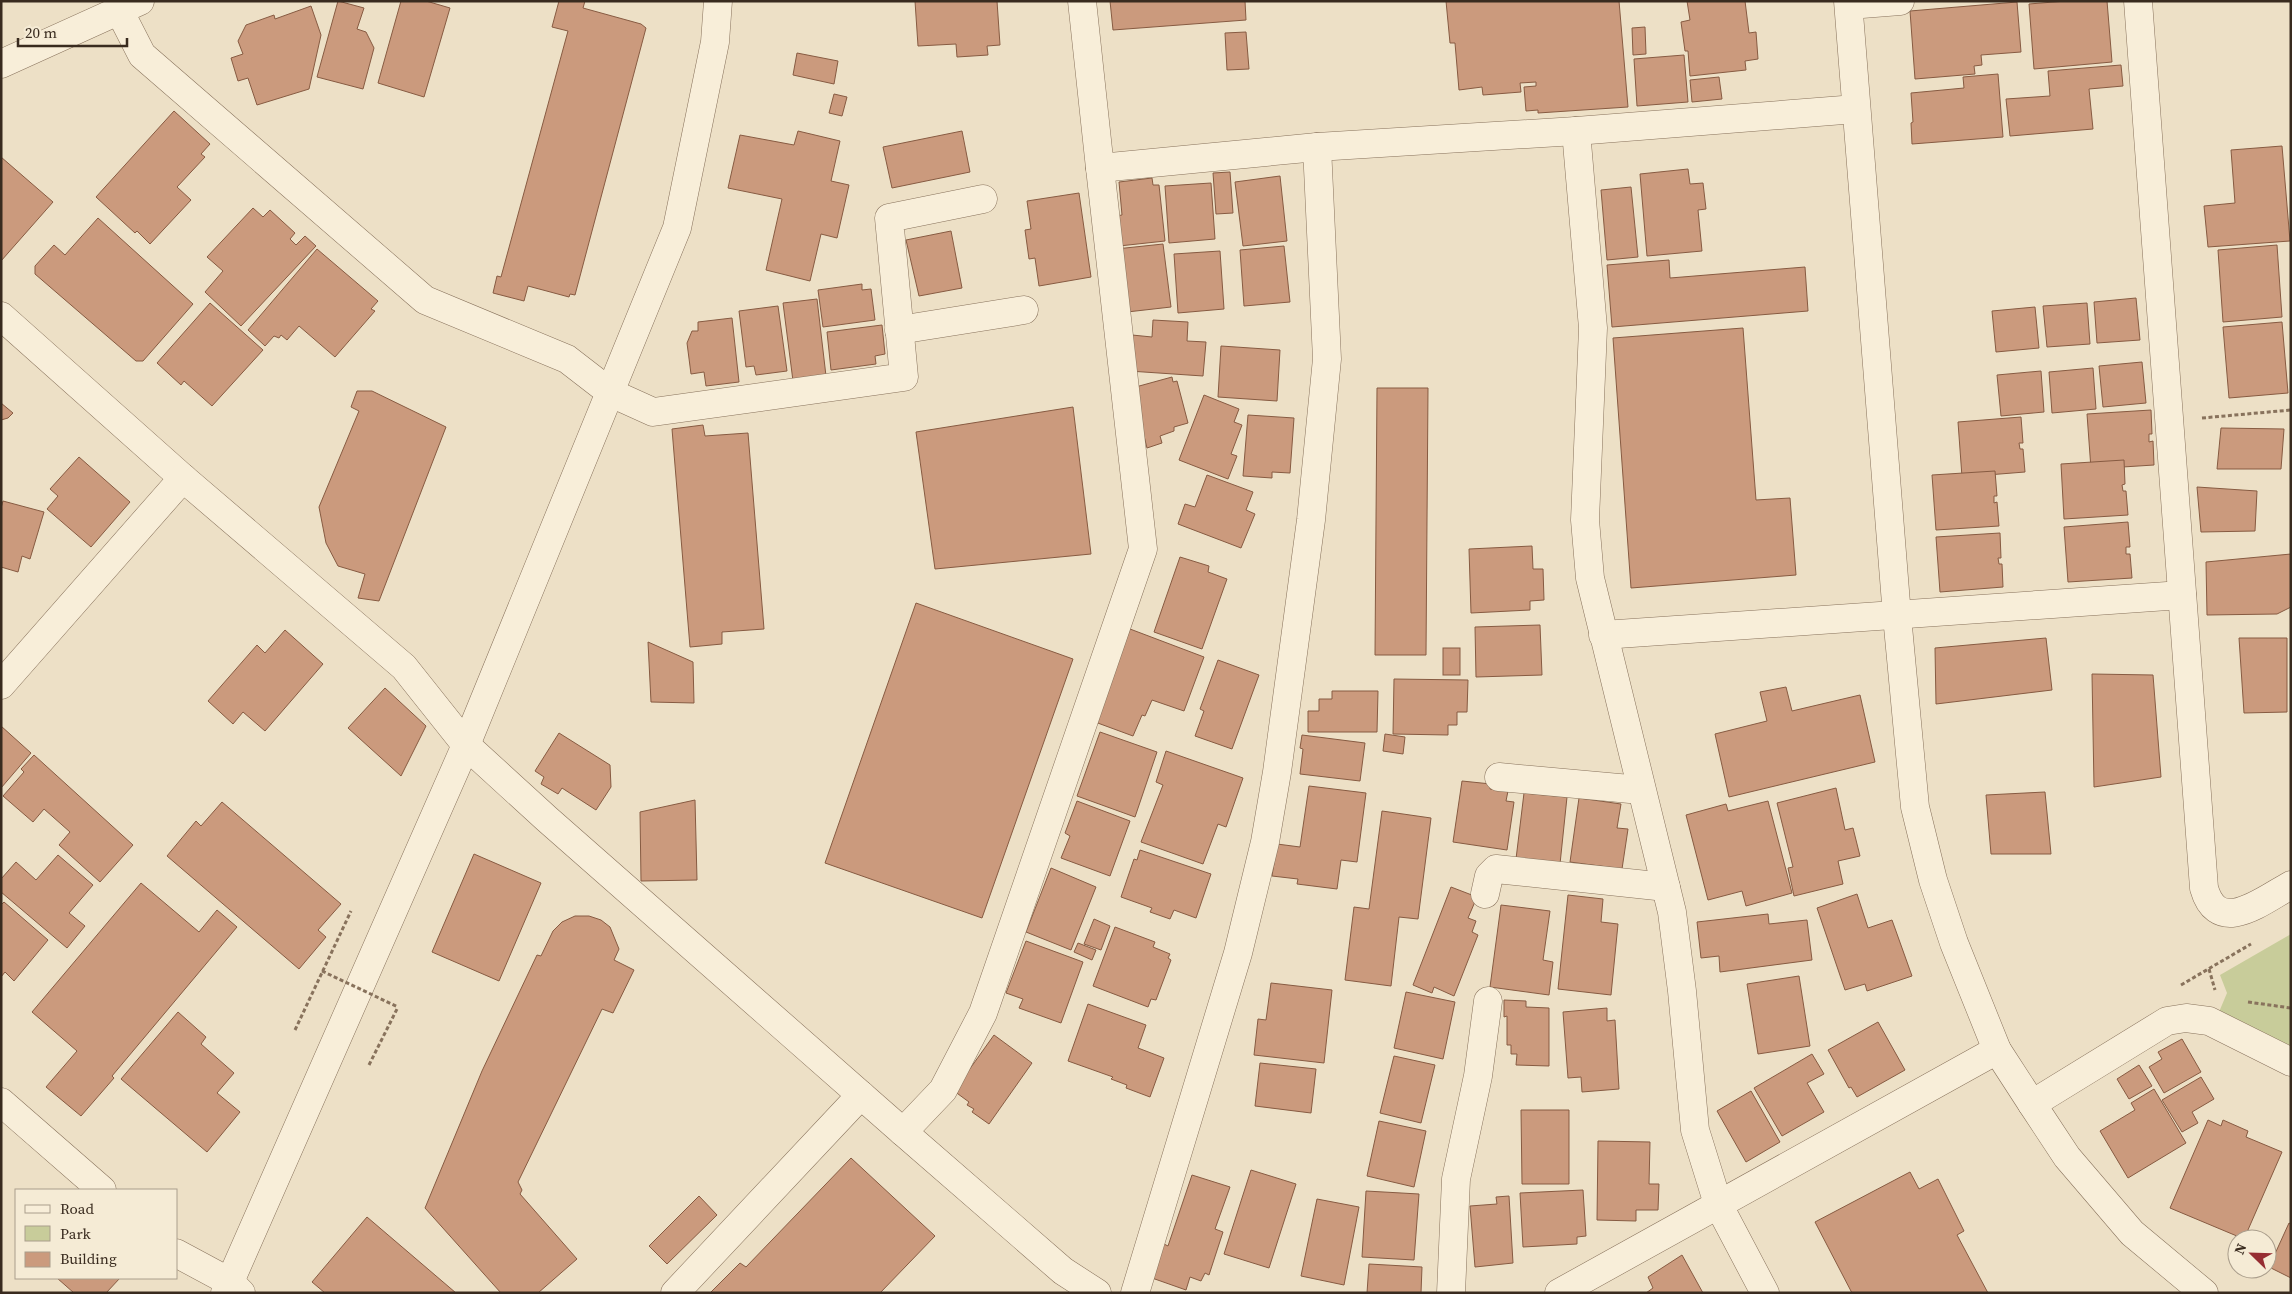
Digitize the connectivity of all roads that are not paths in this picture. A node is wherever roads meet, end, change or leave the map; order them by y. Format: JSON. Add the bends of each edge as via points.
{"nodes":[{"id":1,"x":718,"y":1,"type":"edge"},
{"id":2,"x":1082,"y":1,"type":"edge"},
{"id":3,"x":1900,"y":1,"type":"edge"},
{"id":4,"x":2138,"y":1,"type":"edge"},
{"id":5,"x":1849,"y":3,"type":"edge"},
{"id":6,"x":129,"y":6,"type":"edge"},
{"id":7,"x":1,"y":64,"type":"edge"},
{"id":8,"x":1856,"y":108,"type":"junction"},
{"id":9,"x":1576,"y":131,"type":"junction"},
{"id":10,"x":1318,"y":147,"type":"junction"},
{"id":11,"x":1100,"y":168,"type":"junction"},
{"id":12,"x":983,"y":199,"type":"dead end"},
{"id":13,"x":1024,"y":310,"type":"dead end"},
{"id":14,"x":1,"y":316,"type":"edge"},
{"id":15,"x":899,"y":330,"type":"junction"},
{"id":16,"x":610,"y":393,"type":"junction"},
{"id":17,"x":182,"y":478,"type":"junction"},
{"id":18,"x":2182,"y":595,"type":"junction"},
{"id":19,"x":1897,"y":616,"type":"junction"},
{"id":20,"x":1603,"y":636,"type":"junction"},
{"id":21,"x":1,"y":685,"type":"edge"},
{"id":22,"x":466,"y":745,"type":"junction"},
{"id":23,"x":1499,"y":777,"type":"dead end"},
{"id":24,"x":1641,"y":790,"type":"junction"},
{"id":25,"x":2291,"y":884,"type":"edge"},
{"id":26,"x":1666,"y":887,"type":"junction"},
{"id":27,"x":1485,"y":894,"type":"dead end"},
{"id":28,"x":1488,"y":1001,"type":"dead end"},
{"id":29,"x":1997,"y":1050,"type":"junction"},
{"id":30,"x":2291,"y":1062,"type":"edge"},
{"id":31,"x":861,"y":1095,"type":"junction"},
{"id":32,"x":1,"y":1102,"type":"edge"},
{"id":33,"x":2032,"y":1104,"type":"junction"},
{"id":34,"x":903,"y":1132,"type":"junction"},
{"id":35,"x":101,"y":1189,"type":"edge"},
{"id":36,"x":1718,"y":1204,"type":"junction"},
{"id":37,"x":178,"y":1254,"type":"edge"},
{"id":38,"x":232,"y":1289,"type":"edge"},
{"id":39,"x":675,"y":1293,"type":"edge"},
{"id":40,"x":1097,"y":1293,"type":"edge"},
{"id":41,"x":1136,"y":1293,"type":"edge"},
{"id":42,"x":1451,"y":1293,"type":"edge"},
{"id":43,"x":1559,"y":1293,"type":"edge"},
{"id":44,"x":1765,"y":1293,"type":"edge"},
{"id":45,"x":2204,"y":1293,"type":"edge"}],
"edges":[{"from":1,"to":16,"type":"street","via":[[715,42],[677,228]]},
{"from":2,"to":11,"type":"street"},
{"from":3,"to":5,"type":"street"},
{"from":4,"to":18,"type":"street"},
{"from":5,"to":8,"type":"street"},
{"from":6,"to":7,"type":"street"},
{"from":6,"to":16,"type":"street","via":[[142,55],[425,300],[566,359]]},
{"from":8,"to":9,"type":"street"},
{"from":8,"to":19,"type":"street"},
{"from":9,"to":10,"type":"street"},
{"from":9,"to":20,"type":"street","via":[[1593,328],[1585,520],[1590,578]]},
{"from":10,"to":11,"type":"street"},
{"from":10,"to":41,"type":"street","via":[[1327,359],[1311,520],[1277,772],[1265,842],[1238,953]]},
{"from":11,"to":34,"type":"street","via":[[1143,549],[983,1013],[943,1090]]},
{"from":12,"to":15,"type":"street","via":[[889,218]]},
{"from":13,"to":15,"type":"street"},
{"from":14,"to":17,"type":"street"},
{"from":15,"to":16,"type":"street","via":[[904,377],[653,412]]},
{"from":16,"to":22,"type":"street"},
{"from":17,"to":21,"type":"street"},
{"from":17,"to":22,"type":"street","via":[[404,667]]},
{"from":18,"to":19,"type":"street"},
{"from":18,"to":25,"type":"street","via":[[2207,900],[2216,910],[2227,914],[2239,913]]},
{"from":19,"to":20,"type":"street"},
{"from":19,"to":29,"type":"street","via":[[1915,807],[1933,880],[1954,943]]},
{"from":20,"to":24,"type":"street"},
{"from":22,"to":31,"type":"street"},
{"from":22,"to":38,"type":"street"},
{"from":23,"to":24,"type":"street"},
{"from":24,"to":26,"type":"street"},
{"from":26,"to":27,"type":"street","via":[[1496,869],[1489,876]]},
{"from":26,"to":36,"type":"street","via":[[1682,991],[1695,1130]]},
{"from":28,"to":42,"type":"street","via":[[1478,1076],[1456,1179]]},
{"from":29,"to":33,"type":"street"},
{"from":29,"to":36,"type":"street"},
{"from":30,"to":33,"type":"street","via":[[2208,1021],[2186,1018],[2167,1021]]},
{"from":31,"to":34,"type":"street"},
{"from":31,"to":39,"type":"street"},
{"from":32,"to":35,"type":"street"},
{"from":33,"to":45,"type":"street","via":[[2066,1156],[2132,1233]]},
{"from":34,"to":40,"type":"street","via":[[1063,1271]]},
{"from":36,"to":43,"type":"street"},
{"from":36,"to":44,"type":"street"},
{"from":37,"to":38,"type":"street"}]}
